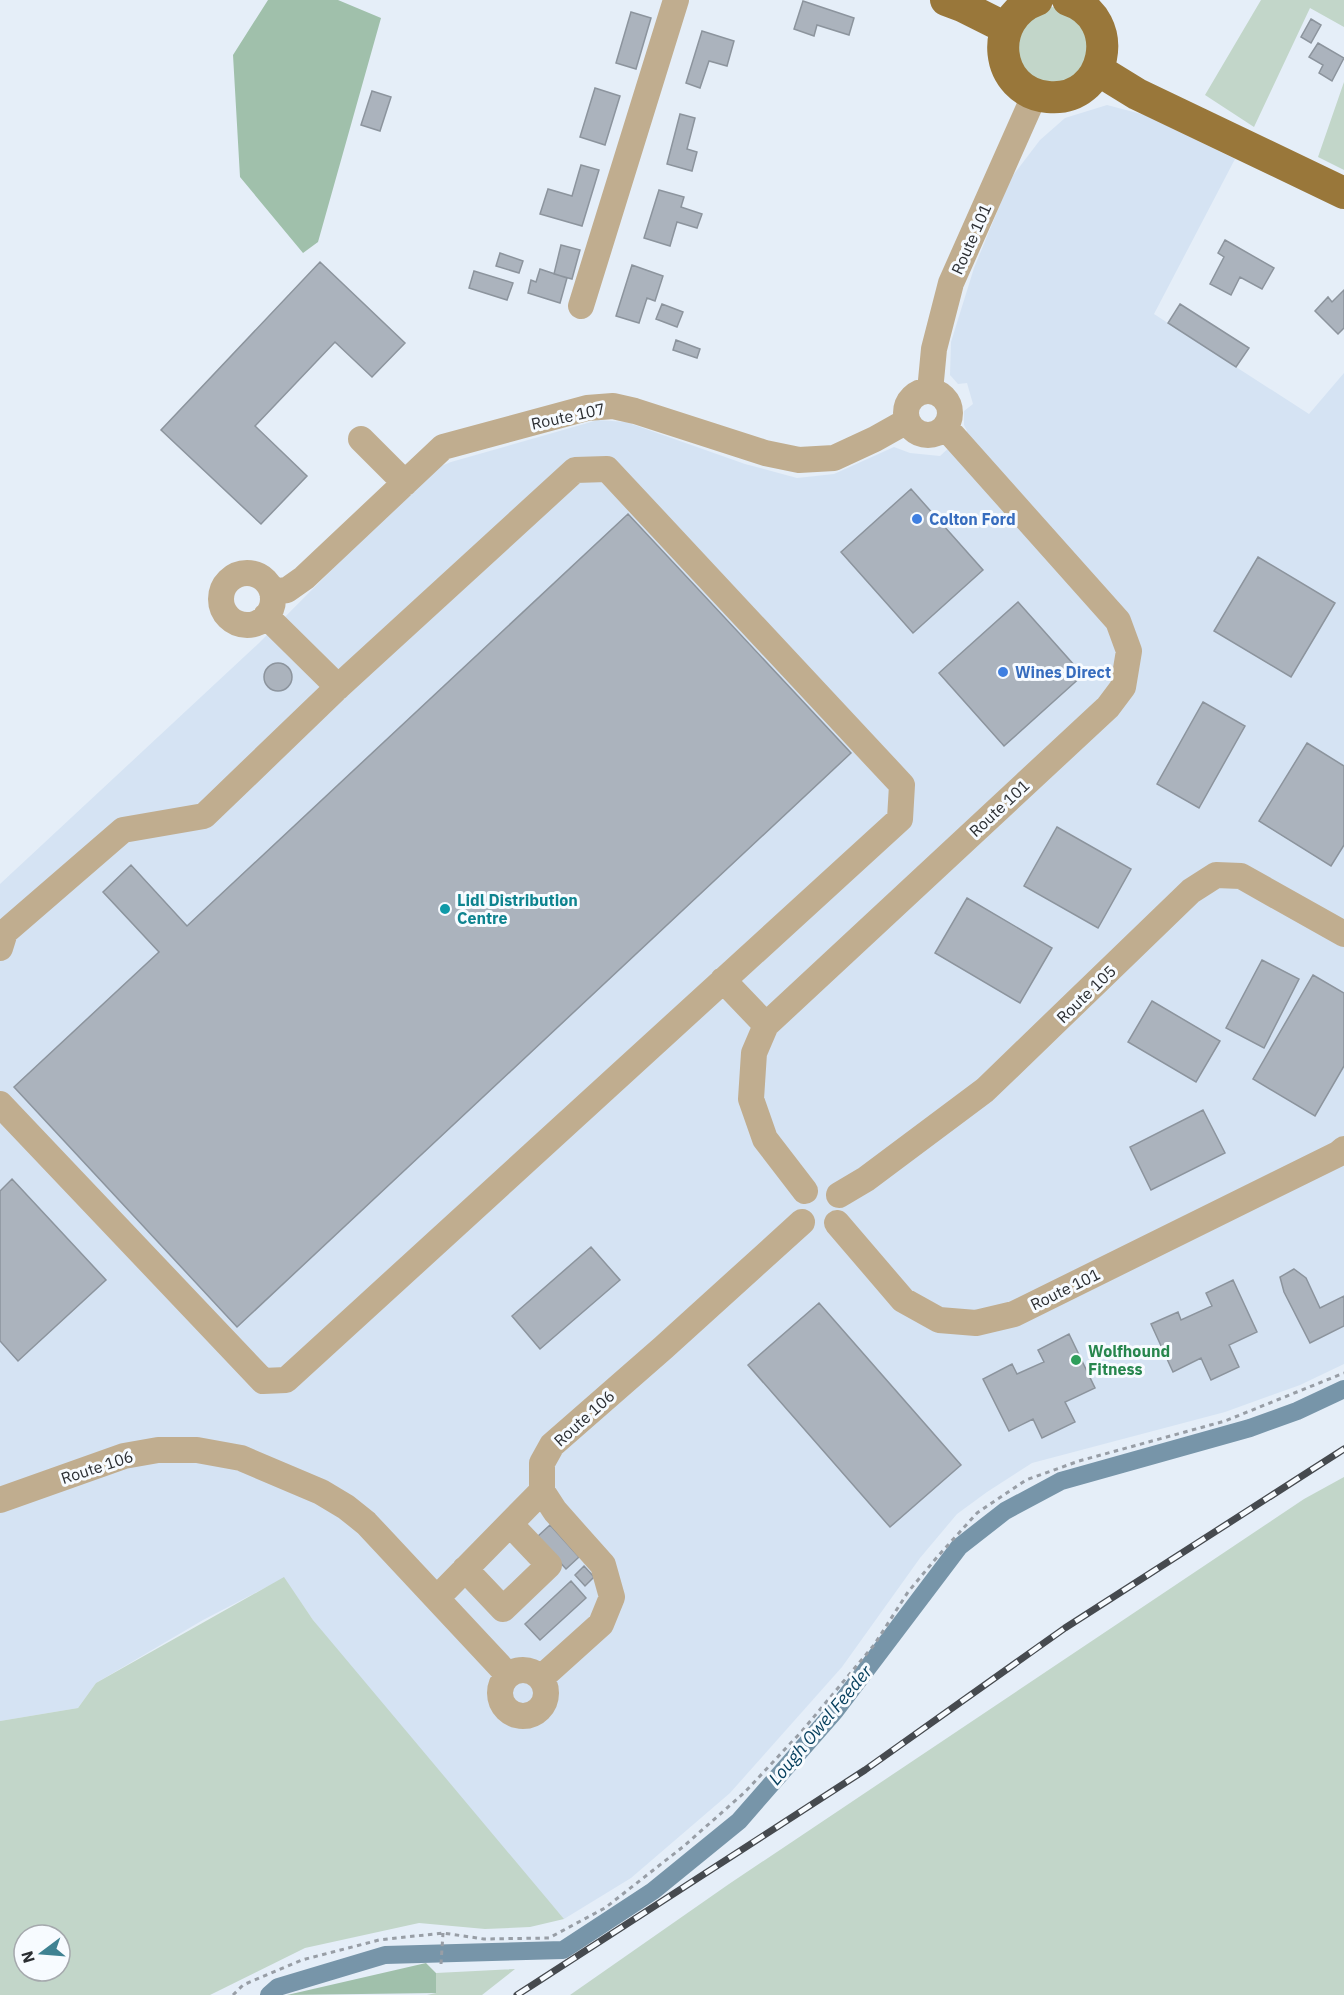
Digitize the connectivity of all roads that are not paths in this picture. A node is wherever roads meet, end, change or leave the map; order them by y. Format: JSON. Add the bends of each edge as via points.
{"nodes":[{"id":1,"x":676,"y":0,"type":"edge"},
{"id":2,"x":946,"y":0,"type":"edge"},
{"id":3,"x":1037,"y":0,"type":"edge"},
{"id":4,"x":1068,"y":0,"type":"edge"},
{"id":5,"x":1096,"y":11,"type":"edge"},
{"id":6,"x":1006,"y":28,"type":"junction"},
{"id":7,"x":1098,"y":70,"type":"junction"},
{"id":8,"x":1035,"y":94,"type":"junction"},
{"id":9,"x":1344,"y":193,"type":"edge"},
{"id":10,"x":580,"y":306,"type":"dead end"},
{"id":11,"x":930,"y":391,"type":"junction"},
{"id":12,"x":907,"y":421,"type":"junction"},
{"id":13,"x":945,"y":427,"type":"junction"},
{"id":14,"x":361,"y":439,"type":"dead end"},
{"id":15,"x":405,"y":483,"type":"junction"},
{"id":16,"x":338,"y":687,"type":"junction"},
{"id":17,"x":1344,"y":934,"type":"edge"},
{"id":18,"x":0,"y":948,"type":"edge"},
{"id":19,"x":723,"y":980,"type":"junction"},
{"id":20,"x":766,"y":1025,"type":"junction"},
{"id":21,"x":0,"y":1104,"type":"edge"},
{"id":22,"x":1344,"y":1149,"type":"edge"},
{"id":23,"x":805,"y":1191,"type":"junction"},
{"id":24,"x":839,"y":1195,"type":"junction"},
{"id":25,"x":802,"y":1222,"type":"junction"},
{"id":26,"x":837,"y":1223,"type":"junction"},
{"id":27,"x":542,"y":1491,"type":"junction"},
{"id":28,"x":0,"y":1500,"type":"edge"},
{"id":29,"x":510,"y":1524,"type":"junction"},
{"id":30,"x":465,"y":1569,"type":"junction"},
{"id":31,"x":437,"y":1598,"type":"junction"},
{"id":32,"x":508,"y":1675,"type":"junction"},
{"id":33,"x":541,"y":1678,"type":"junction"}],
"edges":[{"from":1,"to":10,"type":"street"},
{"from":2,"to":6,"type":"main road"},
{"from":3,"to":6,"type":"main road","via":[[1015,14]]},
{"from":4,"to":5,"type":"main road","via":[[1089,12]]},
{"from":5,"to":7,"type":"main road","via":[[1103,55]]},
{"from":6,"to":8,"type":"main road","via":[[1004,60],[1010,74]]},
{"from":7,"to":8,"type":"main road","via":[[1078,91],[1064,97]]},
{"from":7,"to":9,"type":"main road","via":[[1137,94]]},
{"from":8,"to":11,"type":"street","name":"Route 101","via":[[951,283],[934,349]]},
{"from":11,"to":12,"type":"street","via":[[910,400],[906,406]]},
{"from":11,"to":13,"type":"street","via":[[946,401],[950,414]]},
{"from":12,"to":13,"type":"street","via":[[921,435],[934,435]]},
{"from":12,"to":15,"type":"street","name":"Route 107","via":[[834,458],[799,460],[765,453],[635,411],[613,406],[587,408],[443,447]]},
{"from":13,"to":20,"type":"street","name":"Route 101","via":[[1119,621],[1129,651],[1123,687],[1108,707]]},
{"from":14,"to":15,"type":"street"},
{"from":15,"to":16,"type":"street","name":"Route 107","via":[[304,578],[269,604]]},
{"from":16,"to":18,"type":"street","via":[[204,816],[123,830],[5,932]]},
{"from":16,"to":19,"type":"street","via":[[576,470],[607,469],[902,785],[900,819]]},
{"from":17,"to":24,"type":"street","name":"Route 105","via":[[1241,876],[1216,875],[1191,891],[985,1090]]},
{"from":19,"to":20,"type":"street"},
{"from":19,"to":21,"type":"street","via":[[286,1380],[262,1381]]},
{"from":20,"to":23,"type":"street","name":"Route 101","via":[[754,1053],[751,1099],[765,1139]]},
{"from":22,"to":26,"type":"street","name":"Route 101","via":[[1014,1314],[976,1323],[939,1320],[903,1300]]},
{"from":23,"to":24,"type":"street","via":[[827,1186]]},
{"from":23,"to":25,"type":"street","via":[[798,1203]]},
{"from":24,"to":26,"type":"street","via":[[843,1209]]},
{"from":25,"to":26,"type":"street","via":[[820,1231]]},
{"from":25,"to":27,"type":"street","name":"Route 106","via":[[552,1445],[542,1463]]},
{"from":27,"to":29,"type":"street"},
{"from":27,"to":33,"type":"street","via":[[603,1565],[612,1597],[600,1624]]},
{"from":28,"to":31,"type":"street","name":"Route 106","via":[[124,1456],[158,1450],[197,1450],[241,1458],[321,1492],[346,1507],[366,1522]]},
{"from":29,"to":30,"type":"street"},
{"from":29,"to":30,"type":"street","via":[[549,1565],[503,1609]]},
{"from":30,"to":31,"type":"street"},
{"from":31,"to":32,"type":"street","name":"Route 106"},
{"from":32,"to":33,"type":"street","via":[[522,1670]]},
{"from":32,"to":33,"type":"street","via":[[501,1688],[503,1703],[507,1710],[521,1716],[536,1712],[545,1700]]}]}
